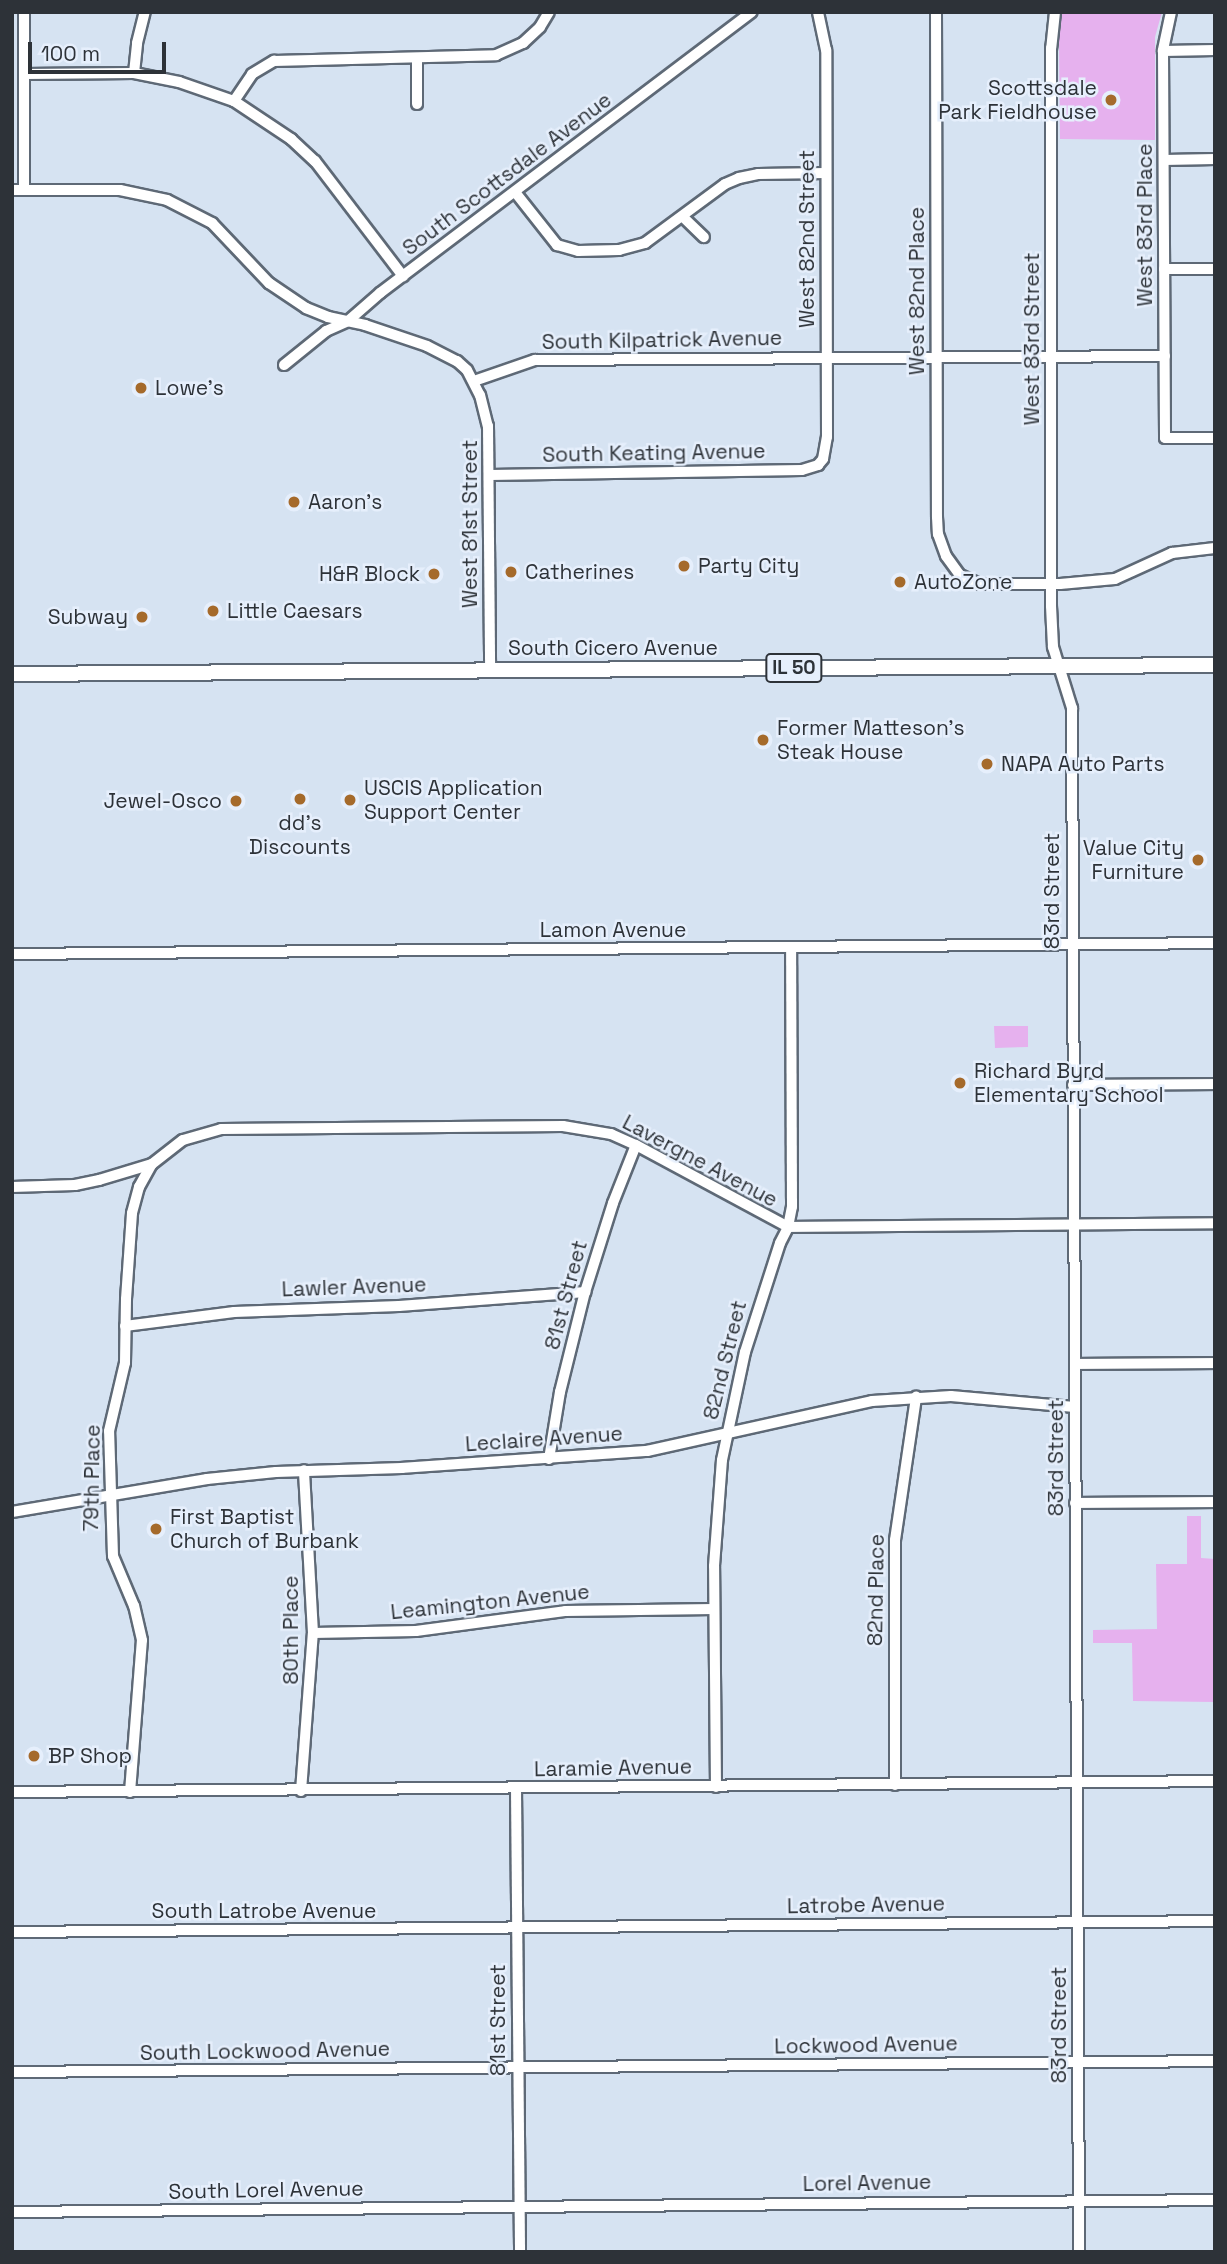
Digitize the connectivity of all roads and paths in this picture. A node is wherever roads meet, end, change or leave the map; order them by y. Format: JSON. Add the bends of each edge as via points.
{"nodes":[{"id":1,"x":24,"y":12,"type":"edge"},
{"id":2,"x":145,"y":12,"type":"edge"},
{"id":3,"x":549,"y":12,"type":"edge"},
{"id":4,"x":752,"y":12,"type":"edge"},
{"id":5,"x":818,"y":12,"type":"edge"},
{"id":6,"x":936,"y":12,"type":"edge"},
{"id":7,"x":1055,"y":12,"type":"edge"},
{"id":8,"x":1171,"y":12,"type":"edge"},
{"id":9,"x":1215,"y":50,"type":"edge"},
{"id":10,"x":1163,"y":51,"type":"junction"},
{"id":11,"x":417,"y":58,"type":"junction"},
{"id":12,"x":134,"y":73,"type":"junction"},
{"id":13,"x":25,"y":74,"type":"junction"},
{"id":14,"x":234,"y":101,"type":"junction"},
{"id":15,"x":417,"y":104,"type":"dead end"},
{"id":16,"x":1215,"y":159,"type":"edge"},
{"id":17,"x":1164,"y":160,"type":"junction"},
{"id":18,"x":826,"y":173,"type":"junction"},
{"id":19,"x":18,"y":190,"type":"edge"},
{"id":20,"x":515,"y":192,"type":"junction"},
{"id":21,"x":683,"y":217,"type":"junction"},
{"id":22,"x":704,"y":237,"type":"dead end"},
{"id":23,"x":1164,"y":269,"type":"junction"},
{"id":24,"x":1215,"y":269,"type":"edge"},
{"id":25,"x":403,"y":276,"type":"junction"},
{"id":26,"x":348,"y":321,"type":"junction"},
{"id":27,"x":1165,"y":356,"type":"junction"},
{"id":28,"x":1051,"y":357,"type":"junction"},
{"id":29,"x":827,"y":358,"type":"junction"},
{"id":30,"x":936,"y":358,"type":"junction"},
{"id":31,"x":284,"y":365,"type":"dead end"},
{"id":32,"x":474,"y":381,"type":"junction"},
{"id":33,"x":1215,"y":438,"type":"edge"},
{"id":34,"x":818,"y":465,"type":"joint"},
{"id":35,"x":490,"y":475,"type":"junction"},
{"id":36,"x":1215,"y":548,"type":"edge"},
{"id":37,"x":1051,"y":584,"type":"junction"},
{"id":38,"x":1215,"y":665,"type":"edge"},
{"id":39,"x":1058,"y":666,"type":"junction"},
{"id":40,"x":490,"y":670,"type":"junction"},
{"id":41,"x":12,"y":674,"type":"edge"},
{"id":42,"x":1215,"y":943,"type":"edge"},
{"id":43,"x":1071,"y":945,"type":"junction"},
{"id":44,"x":791,"y":948,"type":"junction"},
{"id":45,"x":12,"y":954,"type":"edge"},
{"id":46,"x":1073,"y":1084,"type":"junction"},
{"id":47,"x":1215,"y":1084,"type":"edge"},
{"id":48,"x":636,"y":1145,"type":"junction"},
{"id":49,"x":152,"y":1164,"type":"junction"},
{"id":50,"x":12,"y":1187,"type":"edge"},
{"id":51,"x":1215,"y":1223,"type":"edge"},
{"id":52,"x":1074,"y":1224,"type":"junction"},
{"id":53,"x":789,"y":1227,"type":"junction"},
{"id":54,"x":585,"y":1292,"type":"junction"},
{"id":55,"x":125,"y":1326,"type":"junction"},
{"id":56,"x":1215,"y":1363,"type":"edge"},
{"id":57,"x":1075,"y":1364,"type":"junction"},
{"id":58,"x":916,"y":1397,"type":"junction"},
{"id":59,"x":1075,"y":1407,"type":"junction"},
{"id":60,"x":726,"y":1435,"type":"junction"},
{"id":61,"x":549,"y":1459,"type":"junction"},
{"id":62,"x":304,"y":1470,"type":"junction"},
{"id":63,"x":111,"y":1496,"type":"junction"},
{"id":64,"x":1215,"y":1502,"type":"edge"},
{"id":65,"x":1075,"y":1503,"type":"junction"},
{"id":66,"x":12,"y":1512,"type":"edge"},
{"id":67,"x":714,"y":1609,"type":"junction"},
{"id":68,"x":313,"y":1633,"type":"junction"},
{"id":69,"x":1215,"y":1781,"type":"edge"},
{"id":70,"x":1077,"y":1783,"type":"junction"},
{"id":71,"x":895,"y":1785,"type":"junction"},
{"id":72,"x":716,"y":1787,"type":"junction"},
{"id":73,"x":516,"y":1789,"type":"junction"},
{"id":74,"x":301,"y":1791,"type":"junction"},
{"id":75,"x":12,"y":1792,"type":"edge"},
{"id":76,"x":130,"y":1792,"type":"junction"},
{"id":77,"x":1215,"y":1921,"type":"edge"},
{"id":78,"x":1077,"y":1922,"type":"junction"},
{"id":79,"x":517,"y":1928,"type":"junction"},
{"id":80,"x":12,"y":1932,"type":"edge"},
{"id":81,"x":1215,"y":2061,"type":"edge"},
{"id":82,"x":1078,"y":2062,"type":"junction"},
{"id":83,"x":519,"y":2067,"type":"junction"},
{"id":84,"x":12,"y":2072,"type":"edge"},
{"id":85,"x":1215,"y":2200,"type":"edge"},
{"id":86,"x":1079,"y":2201,"type":"junction"},
{"id":87,"x":520,"y":2206,"type":"junction"},
{"id":88,"x":12,"y":2212,"type":"edge"},
{"id":89,"x":520,"y":2252,"type":"edge"},
{"id":90,"x":1079,"y":2252,"type":"edge"}],
"edges":[{"from":1,"to":13,"type":"street"},
{"from":2,"to":12,"type":"street"},
{"from":3,"to":11,"type":"street","via":[[532,35],[509,51],[482,58]]},
{"from":4,"to":20,"type":"street","name":"South Scottsdale Avenue"},
{"from":5,"to":18,"type":"street","name":"West 82nd Street","via":[[826,50]]},
{"from":6,"to":30,"type":"street","name":"West 82nd Place"},
{"from":7,"to":28,"type":"street","name":"West 83rd Street","via":[[1051,48]]},
{"from":8,"to":10,"type":"street","name":"West 83rd Place"},
{"from":9,"to":10,"type":"street"},
{"from":10,"to":17,"type":"street","name":"West 83rd Place"},
{"from":11,"to":14,"type":"street","via":[[274,61],[252,74]]},
{"from":11,"to":15,"type":"street"},
{"from":12,"to":13,"type":"street"},
{"from":12,"to":14,"type":"street"},
{"from":13,"to":19,"type":"street"},
{"from":14,"to":25,"type":"street","via":[[315,161]]},
{"from":16,"to":17,"type":"street"},
{"from":17,"to":23,"type":"street","name":"West 83rd Place"},
{"from":18,"to":21,"type":"street","via":[[739,178]]},
{"from":18,"to":29,"type":"street","name":"West 82nd Street"},
{"from":19,"to":26,"type":"street","via":[[128,191],[176,204],[217,228],[282,293],[317,314]]},
{"from":20,"to":21,"type":"street","via":[[551,239],[578,251],[635,248]]},
{"from":20,"to":25,"type":"street","name":"South Scottsdale Avenue"},
{"from":21,"to":22,"type":"street"},
{"from":23,"to":24,"type":"street"},
{"from":23,"to":27,"type":"street","name":"West 83rd Place"},
{"from":25,"to":26,"type":"street","name":"South Scottsdale Avenue"},
{"from":26,"to":31,"type":"street","name":"South Scottsdale Avenue","via":[[326,331]]},
{"from":26,"to":32,"type":"street","via":[[427,346],[457,361]]},
{"from":27,"to":28,"type":"street","name":"South Kilpatrick Avenue"},
{"from":27,"to":33,"type":"street","name":"West 83rd Place","via":[[1165,438]]},
{"from":28,"to":30,"type":"street","name":"South Kilpatrick Avenue"},
{"from":28,"to":37,"type":"street","name":"West 83rd Street"},
{"from":29,"to":30,"type":"street","name":"South Kilpatrick Avenue"},
{"from":29,"to":32,"type":"street","name":"South Kilpatrick Avenue","via":[[535,360]]},
{"from":29,"to":34,"type":"street","name":"West 82nd Street","via":[[827,437]]},
{"from":30,"to":37,"type":"street","name":"West 82nd Place","via":[[941,547],[969,582]]},
{"from":32,"to":35,"type":"street","name":"West 81st Street","via":[[488,426]]},
{"from":34,"to":35,"type":"street","name":"South Keating Avenue","via":[[791,471]]},
{"from":35,"to":40,"type":"street","name":"West 81st Street"},
{"from":36,"to":37,"type":"street","via":[[1172,553],[1115,579]]},
{"from":37,"to":39,"type":"street","name":"West 83rd Street"},
{"from":38,"to":39,"type":"main road","name":"South Cicero Avenue","number":"IL 50"},
{"from":39,"to":40,"type":"main road","name":"South Cicero Avenue","number":"IL 50"},
{"from":39,"to":43,"type":"street","name":"83rd Street","via":[[1072,708]]},
{"from":40,"to":41,"type":"main road","name":"South Cicero Avenue","number":"IL 50"},
{"from":42,"to":43,"type":"street","name":"Lamon Avenue"},
{"from":43,"to":44,"type":"street","name":"Lamon Avenue"},
{"from":43,"to":46,"type":"street","name":"83rd Street"},
{"from":44,"to":45,"type":"street","name":"Lamon Avenue"},
{"from":44,"to":53,"type":"street","name":"82nd Street"},
{"from":46,"to":47,"type":"street"},
{"from":46,"to":52,"type":"street","name":"83rd Street"},
{"from":48,"to":49,"type":"street","name":"Lavergne Avenue","via":[[611,1134],[563,1126],[221,1129],[183,1140]]},
{"from":48,"to":53,"type":"street","name":"Lavergne Avenue"},
{"from":48,"to":54,"type":"street","name":"81st Street"},
{"from":49,"to":50,"type":"street","name":"Lavergne Avenue","via":[[75,1185]]},
{"from":49,"to":55,"type":"street","name":"79th Place","via":[[132,1213]]},
{"from":51,"to":52,"type":"street","name":"Lavergne Avenue"},
{"from":52,"to":53,"type":"street","name":"Lavergne Avenue"},
{"from":52,"to":57,"type":"street","name":"83rd Street"},
{"from":53,"to":60,"type":"street","name":"82nd Street","via":[[757,1309]]},
{"from":54,"to":55,"type":"street","name":"Lawler Avenue","via":[[234,1312]]},
{"from":54,"to":61,"type":"street","name":"81st Street"},
{"from":55,"to":63,"type":"street","name":"79th Place","via":[[124,1372],[109,1431]]},
{"from":56,"to":57,"type":"street"},
{"from":57,"to":59,"type":"street","name":"83rd Street"},
{"from":58,"to":59,"type":"street","name":"Leclaire Avenue"},
{"from":58,"to":60,"type":"street","name":"Leclaire Avenue","via":[[872,1401]]},
{"from":58,"to":71,"type":"street","name":"82nd Place","via":[[895,1540]]},
{"from":59,"to":65,"type":"street","name":"83rd Street"},
{"from":60,"to":61,"type":"street","name":"Leclaire Avenue","via":[[647,1451]]},
{"from":60,"to":67,"type":"street","name":"82nd Street","via":[[716,1521]]},
{"from":61,"to":62,"type":"street","name":"Leclaire Avenue"},
{"from":62,"to":63,"type":"street","name":"Leclaire Avenue","via":[[207,1479]]},
{"from":62,"to":68,"type":"street","name":"80th Place"},
{"from":63,"to":66,"type":"street","name":"Leclaire Avenue"},
{"from":63,"to":76,"type":"street","name":"79th Place","via":[[113,1556],[134,1606],[142,1640]]},
{"from":64,"to":65,"type":"street"},
{"from":65,"to":70,"type":"street","name":"83rd Street"},
{"from":67,"to":68,"type":"street","name":"Leamington Avenue","via":[[565,1611],[416,1631]]},
{"from":67,"to":72,"type":"street","name":"82nd Street"},
{"from":68,"to":74,"type":"street","name":"80th Place"},
{"from":69,"to":70,"type":"street","name":"Laramie Avenue"},
{"from":70,"to":71,"type":"street","name":"Laramie Avenue"},
{"from":70,"to":78,"type":"street","name":"83rd Street"},
{"from":71,"to":72,"type":"street","name":"Laramie Avenue"},
{"from":72,"to":73,"type":"street","name":"Laramie Avenue"},
{"from":73,"to":74,"type":"street","name":"Laramie Avenue"},
{"from":73,"to":79,"type":"street","name":"81st Street"},
{"from":74,"to":76,"type":"street","name":"Laramie Avenue"},
{"from":75,"to":76,"type":"street","name":"Laramie Avenue"},
{"from":77,"to":78,"type":"street","name":"Latrobe Avenue"},
{"from":78,"to":79,"type":"street","name":"Latrobe Avenue"},
{"from":78,"to":82,"type":"street","name":"83rd Street"},
{"from":79,"to":80,"type":"street","name":"South Latrobe Avenue"},
{"from":79,"to":83,"type":"street","name":"81st Street"},
{"from":81,"to":82,"type":"street","name":"Lockwood Avenue"},
{"from":82,"to":83,"type":"street","name":"Lockwood Avenue"},
{"from":82,"to":86,"type":"street","name":"83rd Street"},
{"from":83,"to":84,"type":"street","name":"South Lockwood Avenue"},
{"from":83,"to":87,"type":"street","name":"81st Street"},
{"from":85,"to":86,"type":"street","name":"Lorel Avenue"},
{"from":86,"to":87,"type":"street","name":"Lorel Avenue"},
{"from":86,"to":90,"type":"street","name":"83rd Street"},
{"from":87,"to":88,"type":"street","name":"South Lorel Avenue"},
{"from":87,"to":89,"type":"street","name":"81st Street"}]}
